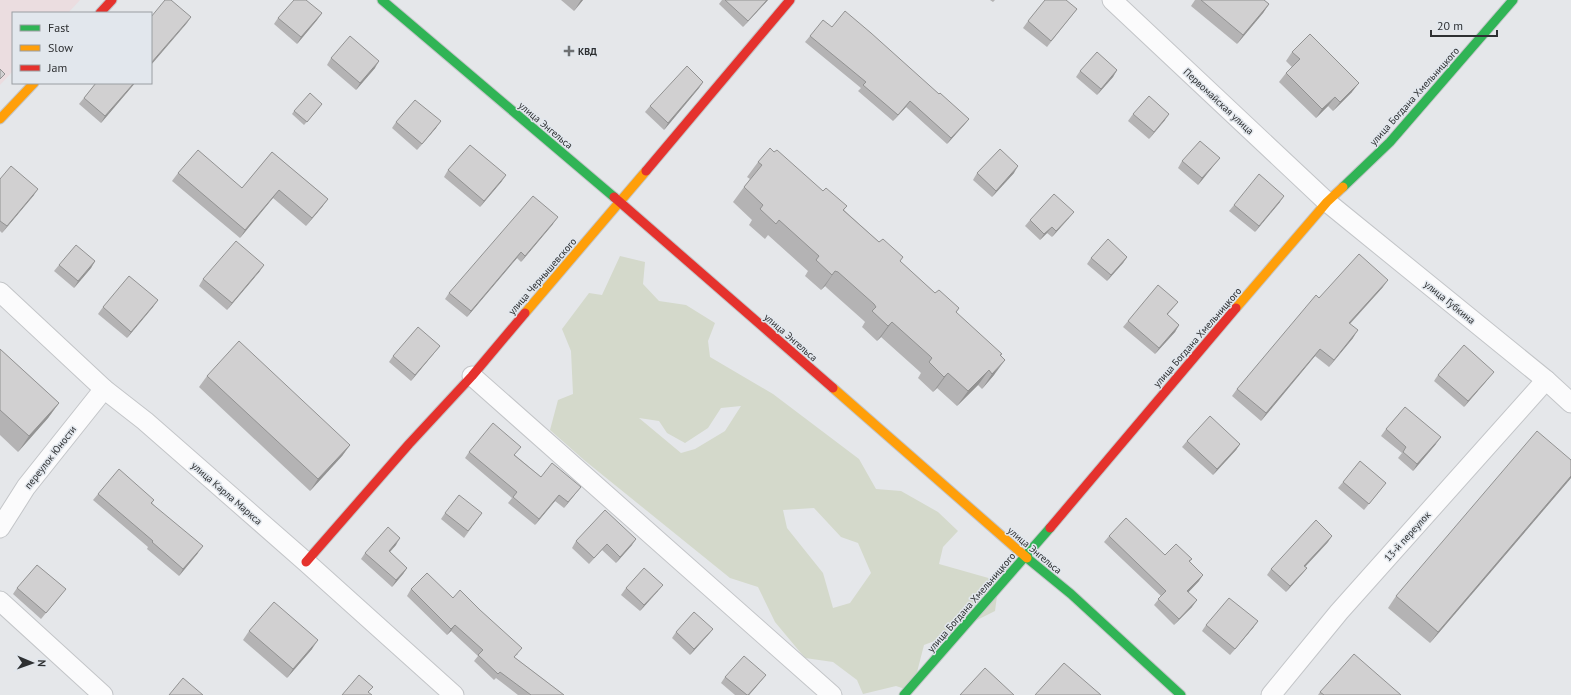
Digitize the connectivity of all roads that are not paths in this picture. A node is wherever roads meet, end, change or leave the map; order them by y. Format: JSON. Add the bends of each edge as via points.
{"nodes":[{"id":1,"x":112,"y":0,"type":"edge"},
{"id":2,"x":382,"y":0,"type":"edge"},
{"id":3,"x":790,"y":0,"type":"edge"},
{"id":4,"x":1112,"y":0,"type":"edge"},
{"id":5,"x":1513,"y":0,"type":"edge"},
{"id":6,"x":101,"y":12,"type":"edge"},
{"id":7,"x":33,"y":84,"type":"edge"},
{"id":8,"x":0,"y":119,"type":"edge"},
{"id":9,"x":620,"y":202,"type":"junction"},
{"id":10,"x":1327,"y":202,"type":"junction"},
{"id":11,"x":0,"y":292,"type":"edge"},
{"id":12,"x":472,"y":376,"type":"junction"},
{"id":13,"x":1546,"y":380,"type":"junction"},
{"id":14,"x":104,"y":389,"type":"junction"},
{"id":15,"x":1571,"y":403,"type":"edge"},
{"id":16,"x":0,"y":528,"type":"edge"},
{"id":17,"x":1026,"y":557,"type":"junction"},
{"id":18,"x":306,"y":562,"type":"junction"},
{"id":19,"x":0,"y":601,"type":"edge"},
{"id":20,"x":103,"y":695,"type":"edge"},
{"id":21,"x":454,"y":695,"type":"edge"},
{"id":22,"x":832,"y":695,"type":"edge"},
{"id":23,"x":904,"y":695,"type":"edge"},
{"id":24,"x":1181,"y":695,"type":"edge"},
{"id":25,"x":1272,"y":695,"type":"edge"}],
"edges":[{"from":1,"to":6,"type":"street"},
{"from":2,"to":9,"type":"street","name":"улица Энгельса"},
{"from":3,"to":9,"type":"street","name":"улица Чернышевского"},
{"from":4,"to":10,"type":"street","name":"Первомайская улица"},
{"from":5,"to":10,"type":"street","name":"улица Богдана Хмельницкого","via":[[1390,142]]},
{"from":7,"to":8,"type":"street"},
{"from":9,"to":12,"type":"street","name":"улица Чернышевского"},
{"from":9,"to":17,"type":"street","name":"улица Энгельса"},
{"from":10,"to":13,"type":"street","name":"улица Губкина"},
{"from":10,"to":17,"type":"street","name":"улица Богдана Хмельницкого"},
{"from":11,"to":14,"type":"street","name":"улица Карла Маркса"},
{"from":12,"to":18,"type":"street","name":"улица Чернышевского"},
{"from":12,"to":22,"type":"street"},
{"from":13,"to":15,"type":"street","name":"улица Губкина"},
{"from":13,"to":25,"type":"street","name":"13-й переулок","via":[[1339,612]]},
{"from":14,"to":16,"type":"street","name":"переулок Юности","via":[[26,487]]},
{"from":14,"to":18,"type":"street","name":"улица Карла Маркса"},
{"from":17,"to":23,"type":"street","name":"улица Богдана Хмельницкого"},
{"from":17,"to":24,"type":"street","name":"улица Энгельса","via":[[1071,594]]},
{"from":18,"to":21,"type":"street","name":"улица Карла Маркса"},
{"from":19,"to":20,"type":"street"}]}
